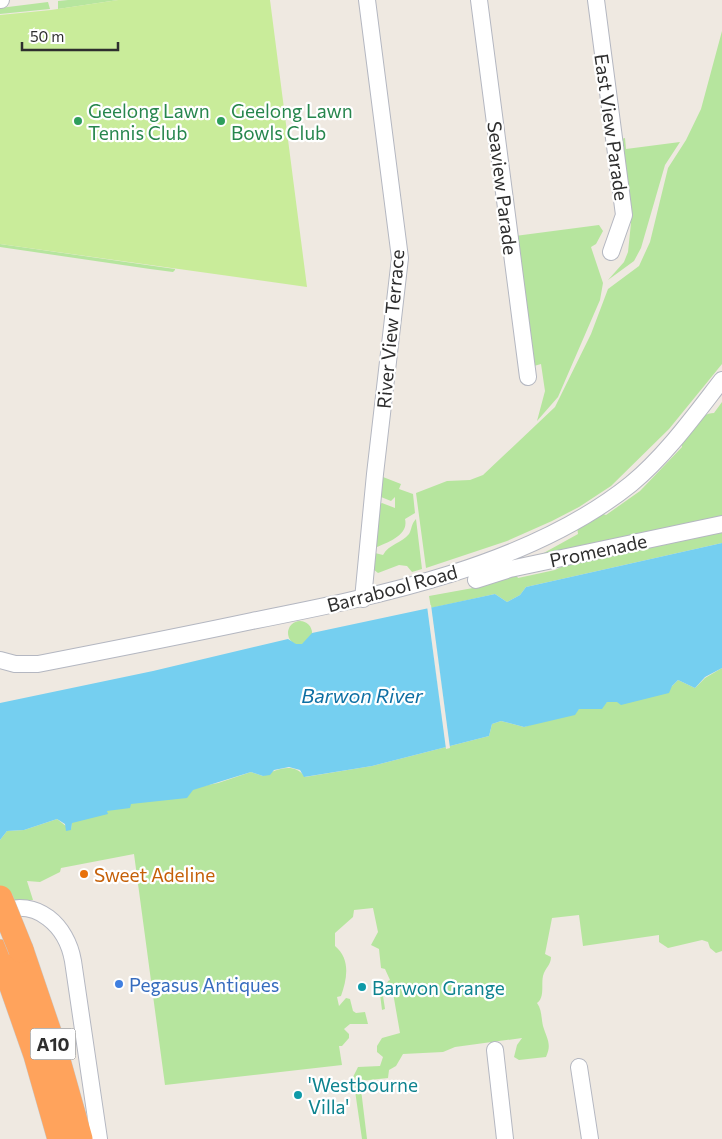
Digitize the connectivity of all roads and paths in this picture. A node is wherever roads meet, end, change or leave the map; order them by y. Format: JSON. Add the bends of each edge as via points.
{"nodes":[{"id":1,"x":367,"y":0,"type":"edge"},
{"id":2,"x":479,"y":0,"type":"edge"},
{"id":3,"x":596,"y":0,"type":"edge"},
{"id":4,"x":610,"y":252,"type":"dead end"},
{"id":5,"x":528,"y":377,"type":"dead end"},
{"id":6,"x":722,"y":380,"type":"edge"},
{"id":7,"x":722,"y":524,"type":"edge"},
{"id":8,"x":476,"y":580,"type":"dead end"},
{"id":9,"x":363,"y":599,"type":"junction"},
{"id":10,"x":0,"y":660,"type":"edge"},
{"id":11,"x":0,"y":898,"type":"edge"},
{"id":12,"x":0,"y":912,"type":"edge"},
{"id":13,"x":8,"y":953,"type":"edge"},
{"id":14,"x":495,"y":1050,"type":"dead end"},
{"id":15,"x":579,"y":1067,"type":"dead end"},
{"id":16,"x":60,"y":1139,"type":"edge"},
{"id":17,"x":80,"y":1139,"type":"edge"},
{"id":18,"x":99,"y":1139,"type":"edge"},
{"id":19,"x":506,"y":1139,"type":"edge"},
{"id":20,"x":590,"y":1139,"type":"edge"}],
"edges":[{"from":1,"to":9,"type":"street","name":"River View Terrace","via":[[400,258]]},
{"from":2,"to":5,"type":"street","name":"Seaview Parade"},
{"from":3,"to":4,"type":"street","name":"East View Parade","via":[[624,215]]},
{"from":6,"to":9,"type":"street","name":"Barrabool Road","via":[[670,445],[632,483],[581,518],[520,548]]},
{"from":7,"to":8,"type":"street","name":"Promenade","via":[[510,569]]},
{"from":9,"to":10,"type":"street","name":"Barrabool Road","via":[[38,664]]},
{"from":11,"to":13,"type":"highway","number":"A10","bridge":true},
{"from":12,"to":18,"type":"street","via":[[17,907],[42,913],[56,923],[67,939]]},
{"from":13,"to":16,"type":"highway","number":"A10"},
{"from":13,"to":17,"type":"highway","number":"A10","via":[[55,1050]]},
{"from":14,"to":19,"type":"street"},
{"from":15,"to":20,"type":"street"}]}
